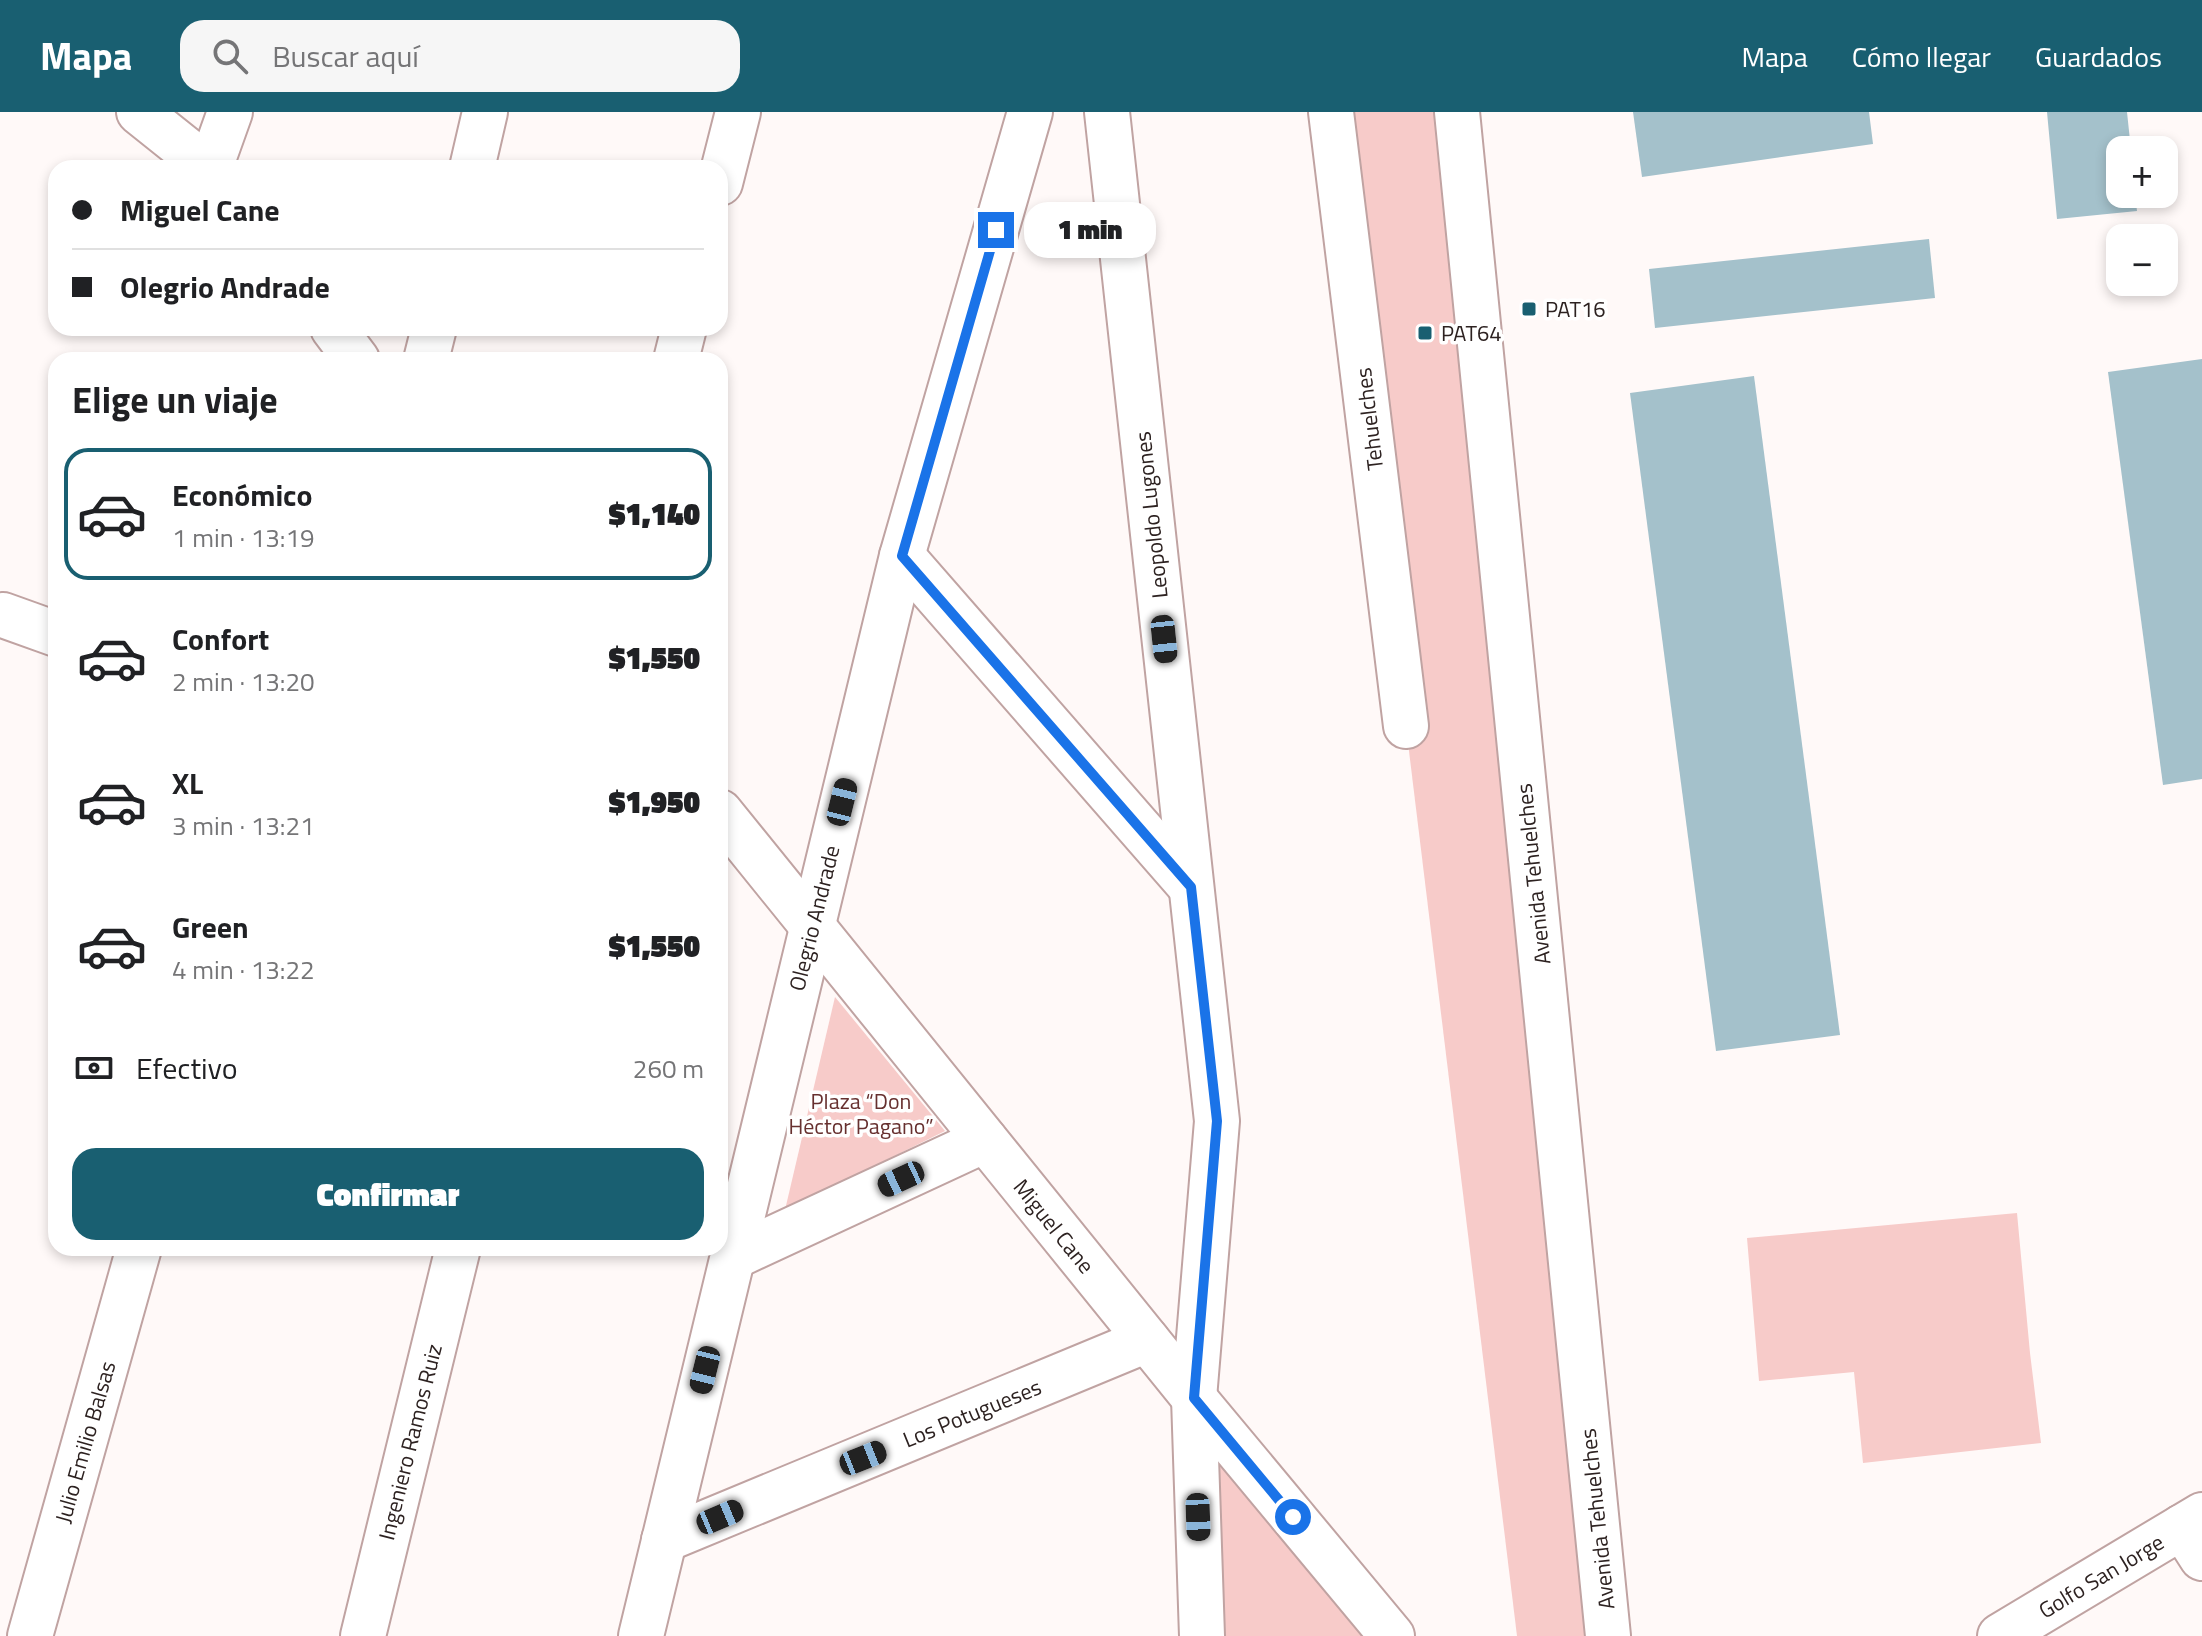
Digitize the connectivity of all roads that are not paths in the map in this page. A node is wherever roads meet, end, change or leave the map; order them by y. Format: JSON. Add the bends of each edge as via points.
{"nodes":[{"id":1,"x":139,"y":112,"type":"edge"},
{"id":2,"x":230,"y":112,"type":"edge"},
{"id":3,"x":485,"y":112,"type":"edge"},
{"id":4,"x":738,"y":112,"type":"edge"},
{"id":5,"x":1030,"y":112,"type":"edge"},
{"id":6,"x":1107,"y":112,"type":"edge"},
{"id":7,"x":1331,"y":112,"type":"edge"},
{"id":8,"x":1457,"y":112,"type":"edge"},
{"id":9,"x":200,"y":160,"type":"edge"},
{"id":10,"x":213,"y":160,"type":"edge"},
{"id":11,"x":474,"y":160,"type":"edge"},
{"id":12,"x":726,"y":160,"type":"edge"},
{"id":13,"x":902,"y":556,"type":"junction"},
{"id":14,"x":3,"y":615,"type":"dead end"},
{"id":15,"x":48,"y":631,"type":"edge"},
{"id":16,"x":1406,"y":726,"type":"dead end"},
{"id":17,"x":728,"y":822,"type":"edge"},
{"id":18,"x":1191,"y":887,"type":"junction"},
{"id":19,"x":812,"y":926,"type":"junction"},
{"id":20,"x":985,"y":1140,"type":"junction"},
{"id":21,"x":137,"y":1256,"type":"edge"},
{"id":22,"x":456,"y":1256,"type":"edge"},
{"id":23,"x":733,"y":1257,"type":"junction"},
{"id":24,"x":1147,"y":1340,"type":"junction"},
{"id":25,"x":1194,"y":1398,"type":"junction"},
{"id":26,"x":2195,"y":1533,"type":"edge"},
{"id":27,"x":664,"y":1540,"type":"junction"},
{"id":28,"x":30,"y":1636,"type":"edge"},
{"id":29,"x":363,"y":1636,"type":"edge"},
{"id":30,"x":641,"y":1636,"type":"edge"},
{"id":31,"x":1202,"y":1636,"type":"edge"},
{"id":32,"x":1392,"y":1636,"type":"edge"},
{"id":33,"x":1608,"y":1636,"type":"edge"},
{"id":34,"x":2000,"y":1636,"type":"edge"}],
"edges":[{"from":1,"to":9,"type":"street"},
{"from":2,"to":10,"type":"street"},
{"from":3,"to":11,"type":"street"},
{"from":4,"to":12,"type":"street"},
{"from":5,"to":13,"type":"street","name":"Olegrio Andrade"},
{"from":6,"to":18,"type":"street","name":"Leopoldo Lugones"},
{"from":7,"to":16,"type":"street","name":"Tehuelches"},
{"from":8,"to":33,"type":"street","name":"Avenida Tehuelches"},
{"from":13,"to":18,"type":"street"},
{"from":13,"to":19,"type":"street","name":"Olegrio Andrade"},
{"from":14,"to":15,"type":"street"},
{"from":17,"to":19,"type":"street","name":"Miguel Cane"},
{"from":18,"to":25,"type":"street","name":"Leopoldo Lugones","via":[[1217,1121]]},
{"from":19,"to":20,"type":"street","name":"Miguel Cane"},
{"from":19,"to":23,"type":"street","name":"Olegrio Andrade"},
{"from":20,"to":23,"type":"street"},
{"from":20,"to":24,"type":"street","name":"Miguel Cane"},
{"from":21,"to":28,"type":"street","name":"Julio Emilio Balsas"},
{"from":22,"to":29,"type":"street","name":"Ingeniero Ramos Ruiz"},
{"from":23,"to":27,"type":"street","name":"Olegrio Andrade"},
{"from":24,"to":25,"type":"street","name":"Miguel Cane"},
{"from":24,"to":27,"type":"street","name":"Los Potugueses"},
{"from":25,"to":31,"type":"street","name":"Leopoldo Lugones"},
{"from":25,"to":32,"type":"street","name":"Miguel Cane"},
{"from":26,"to":34,"type":"street","name":"Golfo San Jorge"},
{"from":27,"to":30,"type":"street","name":"Olegrio Andrade"}]}
